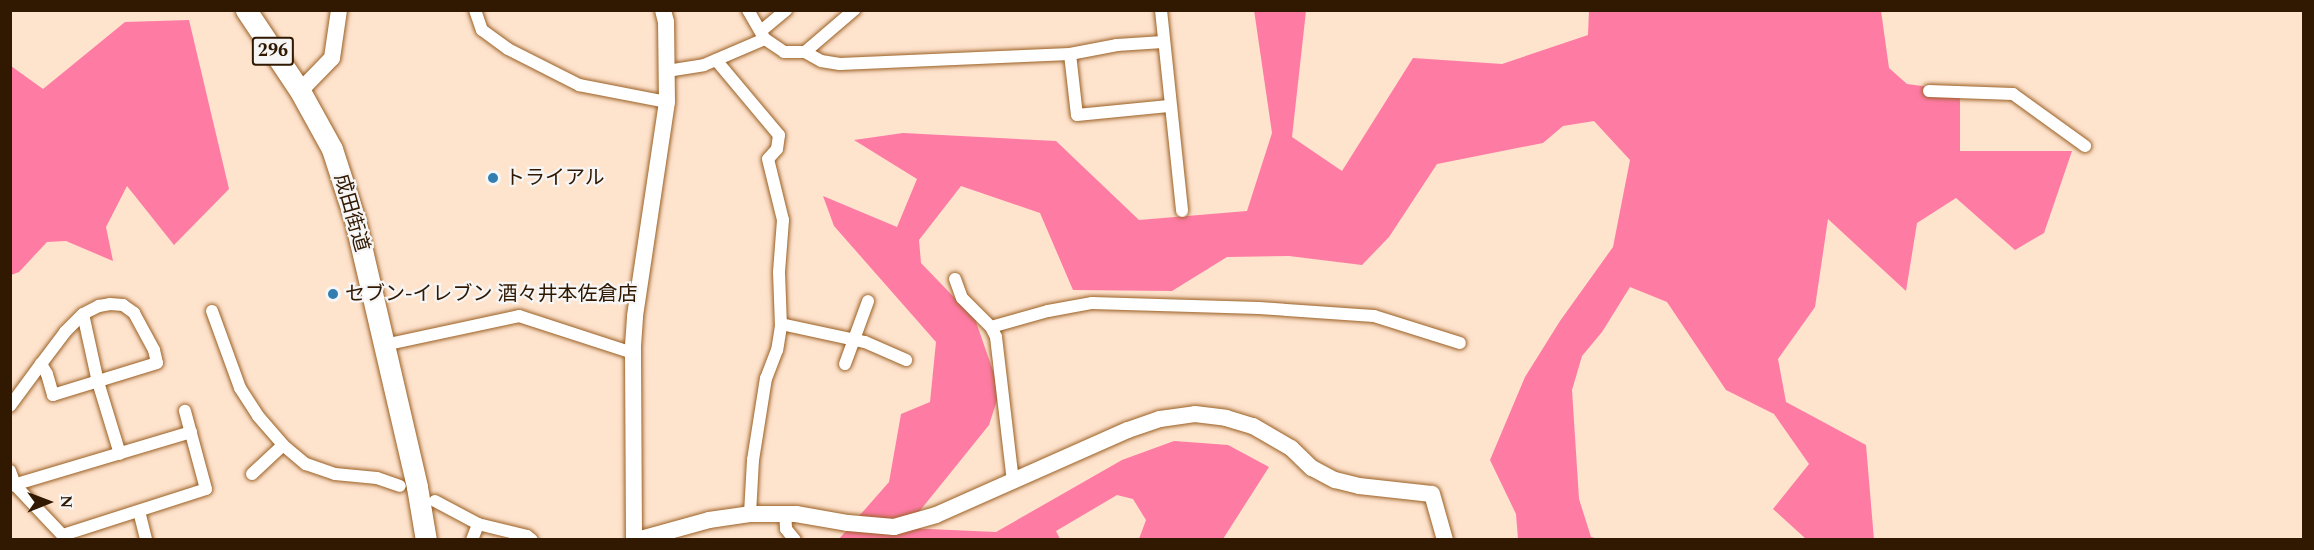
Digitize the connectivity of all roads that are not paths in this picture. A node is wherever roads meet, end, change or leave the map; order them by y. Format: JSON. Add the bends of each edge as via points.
{"nodes":[{"id":1,"x":246,"y":10,"type":"edge"},
{"id":2,"x":339,"y":10,"type":"edge"},
{"id":3,"x":476,"y":10,"type":"edge"},
{"id":4,"x":663,"y":10,"type":"edge"},
{"id":5,"x":748,"y":10,"type":"edge"},
{"id":6,"x":786,"y":10,"type":"edge"},
{"id":7,"x":854,"y":10,"type":"edge"},
{"id":8,"x":1161,"y":10,"type":"edge"},
{"id":9,"x":763,"y":35,"type":"junction"},
{"id":10,"x":1163,"y":42,"type":"junction"},
{"id":11,"x":805,"y":51,"type":"junction"},
{"id":12,"x":1070,"y":54,"type":"junction"},
{"id":13,"x":716,"y":60,"type":"junction"},
{"id":14,"x":667,"y":71,"type":"junction"},
{"id":15,"x":300,"y":91,"type":"junction"},
{"id":16,"x":1929,"y":91,"type":"dead end"},
{"id":17,"x":667,"y":102,"type":"junction"},
{"id":18,"x":1169,"y":106,"type":"junction"},
{"id":19,"x":2085,"y":146,"type":"dead end"},
{"id":20,"x":1182,"y":211,"type":"dead end"},
{"id":21,"x":955,"y":279,"type":"dead end"},
{"id":22,"x":868,"y":301,"type":"dead end"},
{"id":23,"x":212,"y":311,"type":"dead end"},
{"id":24,"x":83,"y":314,"type":"junction"},
{"id":25,"x":781,"y":324,"type":"junction"},
{"id":26,"x":991,"y":327,"type":"junction"},
{"id":27,"x":854,"y":340,"type":"junction"},
{"id":28,"x":1460,"y":344,"type":"dead end"},
{"id":29,"x":384,"y":345,"type":"junction"},
{"id":30,"x":633,"y":353,"type":"junction"},
{"id":31,"x":906,"y":360,"type":"dead end"},
{"id":32,"x":41,"y":364,"type":"junction"},
{"id":33,"x":844,"y":364,"type":"dead end"},
{"id":34,"x":98,"y":382,"type":"junction"},
{"id":35,"x":10,"y":406,"type":"edge"},
{"id":36,"x":184,"y":411,"type":"dead end"},
{"id":37,"x":191,"y":432,"type":"junction"},
{"id":38,"x":283,"y":445,"type":"junction"},
{"id":39,"x":120,"y":454,"type":"junction"},
{"id":40,"x":10,"y":471,"type":"edge"},
{"id":41,"x":252,"y":474,"type":"dead end"},
{"id":42,"x":1013,"y":482,"type":"junction"},
{"id":43,"x":13,"y":486,"type":"edge"},
{"id":44,"x":400,"y":486,"type":"dead end"},
{"id":45,"x":435,"y":501,"type":"dead end"},
{"id":46,"x":139,"y":511,"type":"junction"},
{"id":47,"x":785,"y":513,"type":"junction"},
{"id":48,"x":750,"y":514,"type":"junction"},
{"id":49,"x":478,"y":524,"type":"junction"},
{"id":50,"x":65,"y":537,"type":"edge"},
{"id":51,"x":146,"y":540,"type":"edge"},
{"id":52,"x":426,"y":540,"type":"edge"},
{"id":53,"x":472,"y":540,"type":"edge"},
{"id":54,"x":532,"y":540,"type":"edge"},
{"id":55,"x":635,"y":540,"type":"edge"},
{"id":56,"x":795,"y":540,"type":"edge"},
{"id":57,"x":1445,"y":540,"type":"edge"}],
"edges":[{"from":1,"to":15,"type":"highway","number":"296"},
{"from":2,"to":15,"type":"street","via":[[332,58]]},
{"from":3,"to":17,"type":"street","via":[[482,30],[508,49],[579,85]]},
{"from":4,"to":14,"type":"street"},
{"from":5,"to":9,"type":"street"},
{"from":6,"to":9,"type":"street"},
{"from":7,"to":11,"type":"street"},
{"from":8,"to":10,"type":"street"},
{"from":9,"to":11,"type":"street","via":[[784,52]]},
{"from":9,"to":13,"type":"street"},
{"from":10,"to":12,"type":"street"},
{"from":10,"to":18,"type":"street"},
{"from":11,"to":12,"type":"street","via":[[821,61],[840,64]]},
{"from":12,"to":18,"type":"street","via":[[1077,115]]},
{"from":13,"to":14,"type":"street"},
{"from":13,"to":25,"type":"street","via":[[779,135],[777,149],[768,159],[783,220]]},
{"from":14,"to":17,"type":"street"},
{"from":15,"to":29,"type":"highway","name":"成田街道","number":"296","via":[[332,149],[355,220]]},
{"from":16,"to":19,"type":"street","via":[[2013,94]]},
{"from":17,"to":30,"type":"street"},
{"from":18,"to":20,"type":"street"},
{"from":21,"to":26,"type":"street","via":[[962,298]]},
{"from":22,"to":27,"type":"street"},
{"from":23,"to":38,"type":"street","via":[[240,388]]},
{"from":24,"to":32,"type":"street"},
{"from":24,"to":34,"type":"street"},
{"from":24,"to":34,"type":"street","via":[[99,306],[123,305],[139,321],[157,363]]},
{"from":25,"to":27,"type":"street"},
{"from":25,"to":48,"type":"street","via":[[777,350],[766,378],[753,460]]},
{"from":26,"to":28,"type":"street","via":[[1092,303],[1259,308],[1374,316]]},
{"from":26,"to":42,"type":"street","via":[[996,338]]},
{"from":27,"to":31,"type":"street"},
{"from":27,"to":33,"type":"street"},
{"from":29,"to":30,"type":"street","via":[[519,316]]},
{"from":29,"to":52,"type":"highway","name":"成田街道","number":"296"},
{"from":30,"to":55,"type":"street"},
{"from":32,"to":34,"type":"street","via":[[53,395]]},
{"from":32,"to":35,"type":"street"},
{"from":34,"to":39,"type":"street"},
{"from":36,"to":37,"type":"street"},
{"from":37,"to":39,"type":"street"},
{"from":37,"to":46,"type":"street","via":[[206,489]]},
{"from":38,"to":41,"type":"street"},
{"from":38,"to":44,"type":"street","via":[[306,464]]},
{"from":39,"to":43,"type":"street"},
{"from":40,"to":43,"type":"street"},
{"from":42,"to":47,"type":"street","via":[[936,515],[894,527]]},
{"from":42,"to":57,"type":"street","via":[[1146,423],[1179,415],[1212,415],[1259,429],[1335,480],[1432,494]]},
{"from":43,"to":50,"type":"street"},
{"from":45,"to":49,"type":"street"},
{"from":46,"to":50,"type":"street"},
{"from":46,"to":51,"type":"street"},
{"from":47,"to":48,"type":"street"},
{"from":47,"to":56,"type":"street","via":[[786,529]]},
{"from":48,"to":55,"type":"street","via":[[709,520]]},
{"from":49,"to":53,"type":"street"},
{"from":49,"to":54,"type":"street"}]}
